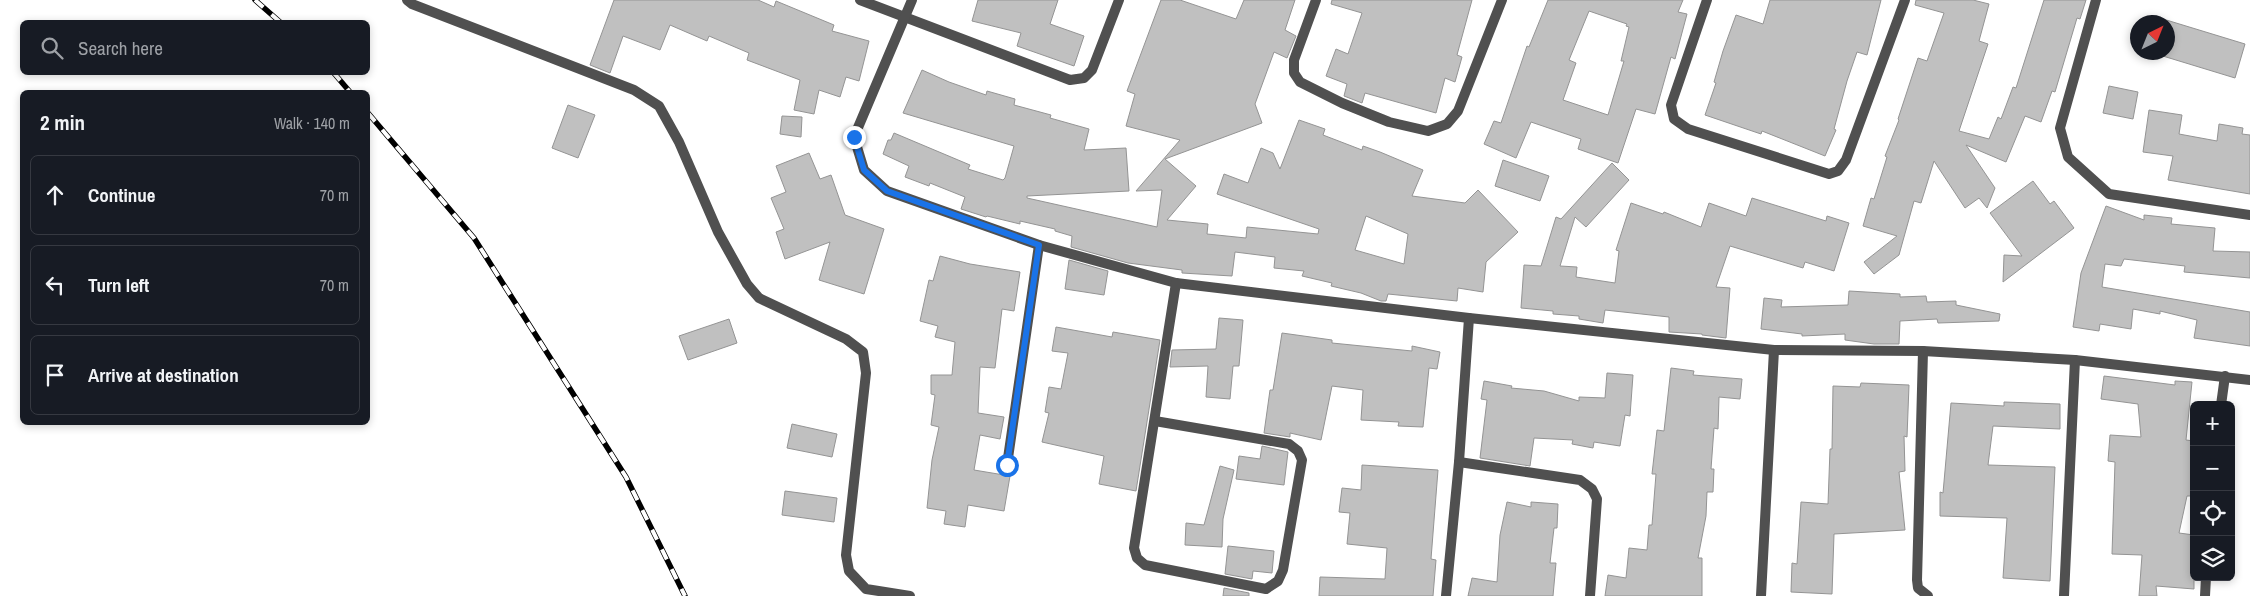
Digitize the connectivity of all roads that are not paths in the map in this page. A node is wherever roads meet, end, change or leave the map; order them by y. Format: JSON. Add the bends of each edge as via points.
{"nodes":[{"id":1,"x":407,"y":0,"type":"edge"},
{"id":2,"x":860,"y":0,"type":"edge"},
{"id":3,"x":912,"y":0,"type":"edge"},
{"id":4,"x":1119,"y":0,"type":"edge"},
{"id":5,"x":1316,"y":0,"type":"edge"},
{"id":6,"x":1502,"y":0,"type":"edge"},
{"id":7,"x":1707,"y":0,"type":"edge"},
{"id":8,"x":1905,"y":0,"type":"edge"},
{"id":9,"x":2096,"y":0,"type":"edge"},
{"id":10,"x":905,"y":18,"type":"junction"},
{"id":11,"x":2250,"y":215,"type":"edge"},
{"id":12,"x":1039,"y":245,"type":"junction"},
{"id":13,"x":1176,"y":283,"type":"junction"},
{"id":14,"x":1469,"y":318,"type":"junction"},
{"id":15,"x":1774,"y":350,"type":"junction"},
{"id":16,"x":1923,"y":351,"type":"junction"},
{"id":17,"x":2075,"y":360,"type":"junction"},
{"id":18,"x":2225,"y":376,"type":"junction"},
{"id":19,"x":2250,"y":380,"type":"edge"},
{"id":20,"x":2222,"y":401,"type":"edge"},
{"id":21,"x":1155,"y":421,"type":"junction"},
{"id":22,"x":1459,"y":462,"type":"junction"},
{"id":23,"x":1007,"y":465,"type":"dead end"},
{"id":24,"x":2206,"y":581,"type":"edge"},
{"id":25,"x":910,"y":596,"type":"edge"},
{"id":26,"x":1446,"y":596,"type":"edge"},
{"id":27,"x":1590,"y":596,"type":"edge"},
{"id":28,"x":1761,"y":596,"type":"edge"},
{"id":29,"x":1928,"y":596,"type":"edge"},
{"id":30,"x":2064,"y":596,"type":"edge"},
{"id":31,"x":2205,"y":596,"type":"edge"}],
"edges":[{"from":1,"to":25,"type":"street","via":[[634,90],[659,106],[679,142],[718,232],[747,284],[759,298],[846,339],[863,352],[866,373],[846,555],[849,571],[866,588]]},
{"from":2,"to":10,"type":"street"},
{"from":3,"to":10,"type":"street"},
{"from":4,"to":10,"type":"street","via":[[1092,70],[1084,78],[1070,80]]},
{"from":5,"to":6,"type":"street","via":[[1294,60],[1294,72],[1300,82],[1389,122],[1428,132],[1448,124],[1458,111]]},
{"from":7,"to":8,"type":"street","via":[[1671,105],[1674,119],[1688,129],[1829,174],[1838,171],[1846,160]]},
{"from":9,"to":11,"type":"street","via":[[2060,128],[2068,157],[2109,194]]},
{"from":10,"to":12,"type":"street","via":[[854,137],[864,170],[887,191]]},
{"from":12,"to":13,"type":"street"},
{"from":12,"to":23,"type":"street"},
{"from":13,"to":14,"type":"street"},
{"from":13,"to":21,"type":"street"},
{"from":14,"to":15,"type":"street"},
{"from":14,"to":22,"type":"street"},
{"from":15,"to":16,"type":"street"},
{"from":15,"to":28,"type":"street"},
{"from":16,"to":17,"type":"street"},
{"from":16,"to":29,"type":"street","via":[[1917,580],[1918,588]]},
{"from":17,"to":18,"type":"street"},
{"from":17,"to":30,"type":"street"},
{"from":18,"to":19,"type":"street"},
{"from":18,"to":20,"type":"street"},
{"from":21,"to":21,"type":"street","via":[[1134,548],[1137,558],[1145,565],[1266,589],[1278,581],[1283,570],[1302,460],[1298,451],[1289,444]]},
{"from":22,"to":26,"type":"street"},
{"from":22,"to":27,"type":"street","via":[[1580,480],[1592,489],[1597,499]]},
{"from":24,"to":31,"type":"street"}]}
